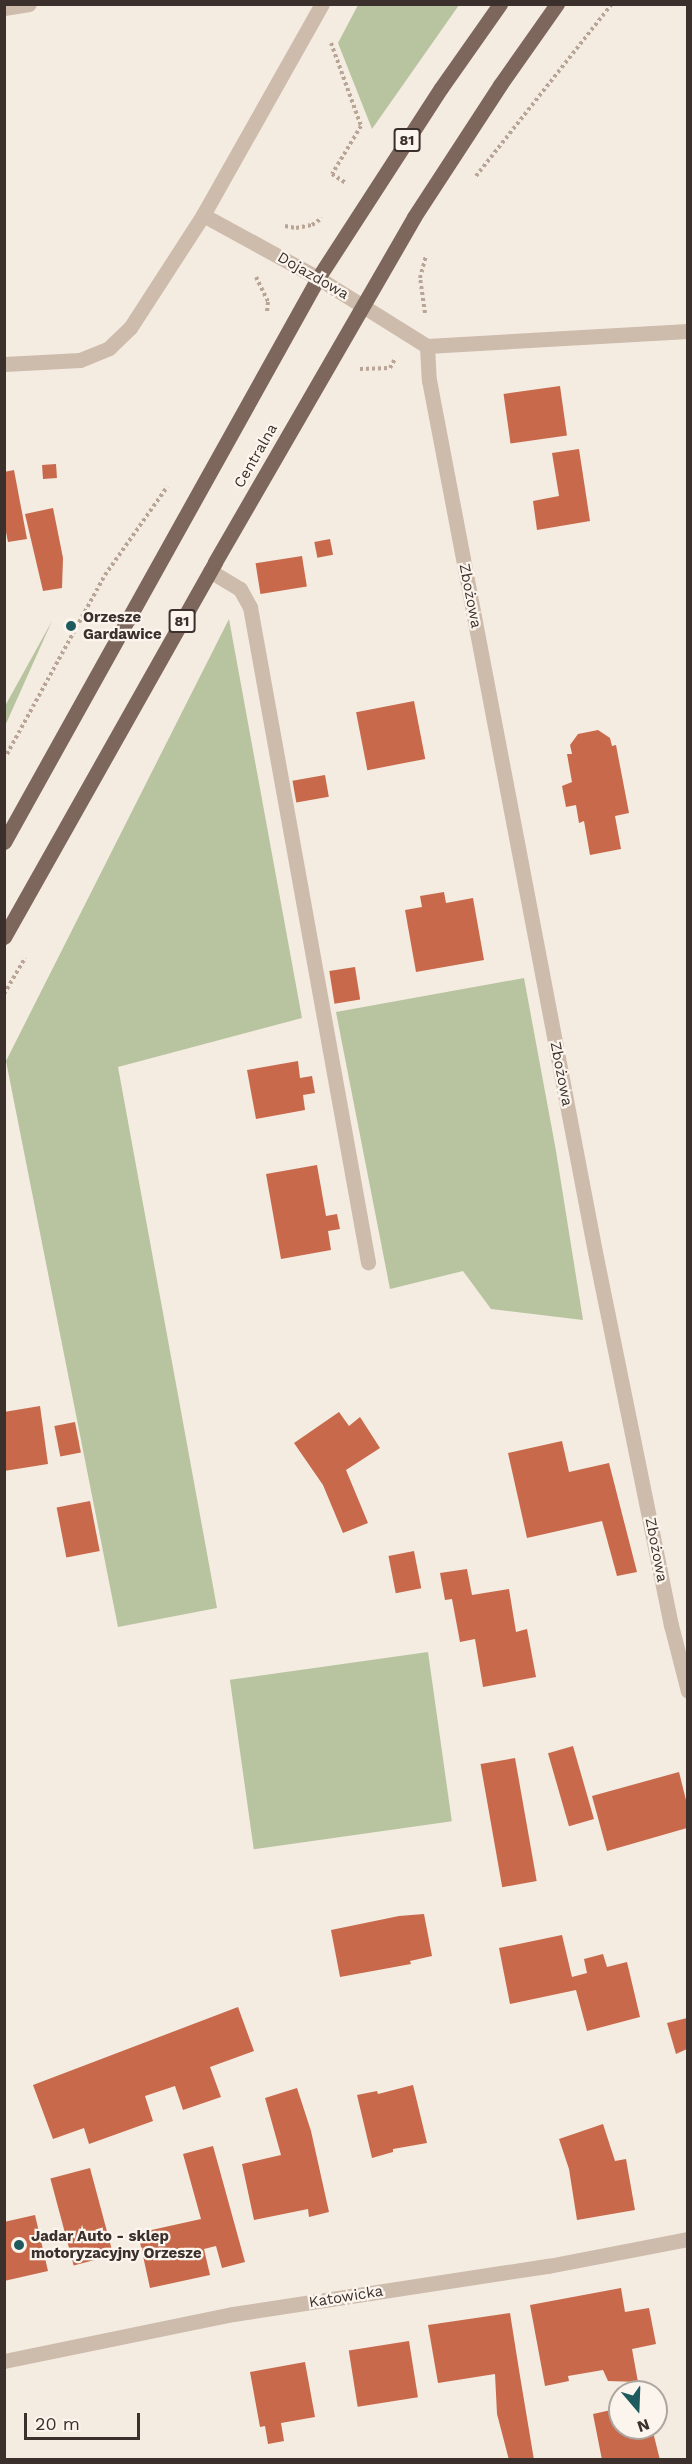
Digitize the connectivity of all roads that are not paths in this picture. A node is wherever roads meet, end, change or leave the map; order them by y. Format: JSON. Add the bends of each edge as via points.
{"nodes":[{"id":1,"x":29,"y":4,"type":"edge"},
{"id":2,"x":322,"y":4,"type":"edge"},
{"id":3,"x":500,"y":4,"type":"edge"},
{"id":4,"x":557,"y":4,"type":"edge"},
{"id":5,"x":4,"y":8,"type":"edge"},
{"id":6,"x":203,"y":215,"type":"junction"},
{"id":7,"x":318,"y":278,"type":"junction"},
{"id":8,"x":363,"y":306,"type":"junction"},
{"id":9,"x":687,"y":331,"type":"edge"},
{"id":10,"x":427,"y":346,"type":"junction"},
{"id":11,"x":4,"y":364,"type":"edge"},
{"id":12,"x":210,"y":571,"type":"junction"},
{"id":13,"x":4,"y":842,"type":"edge"},
{"id":14,"x":4,"y":937,"type":"edge"},
{"id":15,"x":368,"y":1262,"type":"dead end"},
{"id":16,"x":687,"y":1691,"type":"edge"},
{"id":17,"x":687,"y":2239,"type":"edge"},
{"id":18,"x":4,"y":2361,"type":"edge"}],
"edges":[{"from":1,"to":5,"type":"street"},
{"from":2,"to":6,"type":"street"},
{"from":3,"to":7,"type":"main road","name":"Centralna","number":"81"},
{"from":4,"to":8,"type":"main road","name":"Centralna","number":"81","via":[[414,216]]},
{"from":6,"to":7,"type":"street","name":"Dojazdowa"},
{"from":6,"to":11,"type":"street","via":[[130,328],[109,348],[80,360]]},
{"from":7,"to":8,"type":"street","name":"Dojazdowa"},
{"from":7,"to":13,"type":"main road","name":"Centralna","number":"81"},
{"from":8,"to":10,"type":"street","name":"Dojazdowa"},
{"from":8,"to":12,"type":"main road","name":"Centralna","number":"81"},
{"from":9,"to":10,"type":"street","name":"Dojazdowa"},
{"from":10,"to":16,"type":"street","name":"Zbożowa","via":[[429,380],[595,1252]]},
{"from":12,"to":14,"type":"main road","name":"Centralna","number":"81"},
{"from":12,"to":15,"type":"street","via":[[240,589],[250,607]]},
{"from":17,"to":18,"type":"street","name":"Katowicka","via":[[548,2266],[234,2314]]}]}
